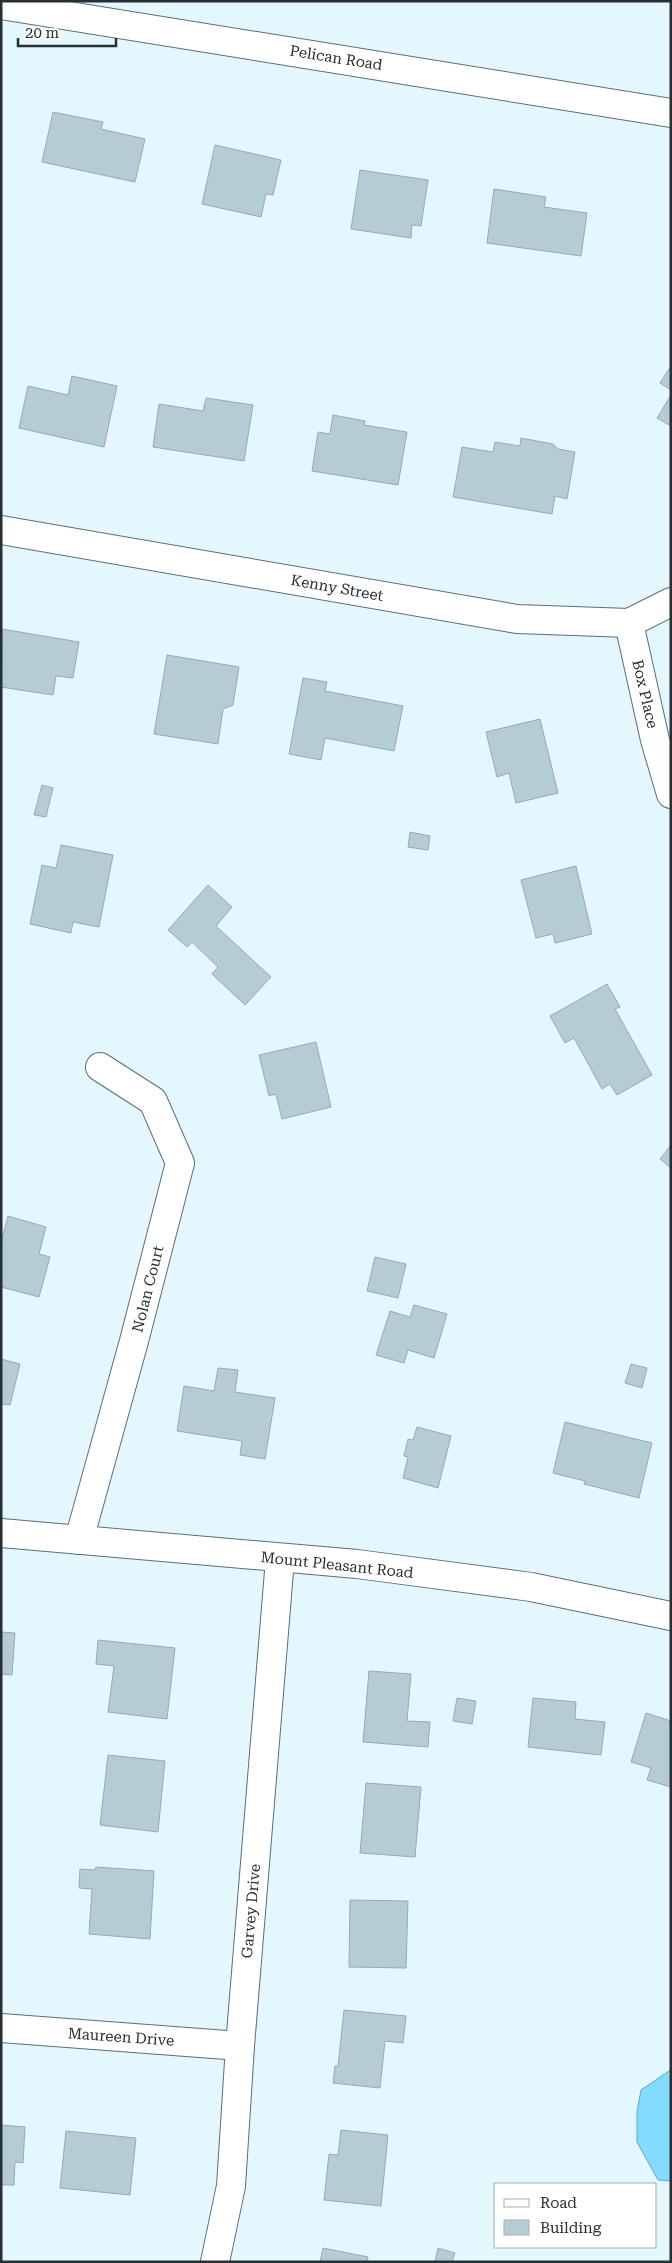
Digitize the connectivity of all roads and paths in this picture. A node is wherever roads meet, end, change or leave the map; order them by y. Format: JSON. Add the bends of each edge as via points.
{"nodes":[{"id":1,"x":1,"y":5,"type":"edge"},
{"id":2,"x":671,"y":113,"type":"edge"},
{"id":3,"x":1,"y":530,"type":"edge"},
{"id":4,"x":671,"y":602,"type":"edge"},
{"id":5,"x":629,"y":623,"type":"junction"},
{"id":6,"x":671,"y":794,"type":"edge"},
{"id":7,"x":100,"y":1066,"type":"dead end"},
{"id":8,"x":1,"y":1533,"type":"edge"},
{"id":9,"x":79,"y":1540,"type":"junction"},
{"id":10,"x":280,"y":1559,"type":"junction"},
{"id":11,"x":671,"y":1616,"type":"edge"},
{"id":12,"x":1,"y":2028,"type":"edge"},
{"id":13,"x":240,"y":2046,"type":"junction"},
{"id":14,"x":215,"y":2262,"type":"edge"}],
"edges":[{"from":1,"to":2,"type":"street","name":"Pelican Road"},
{"from":3,"to":5,"type":"street","name":"Kenny Street","via":[[517,618]]},
{"from":4,"to":5,"type":"street","name":"Kenny Street"},
{"from":5,"to":6,"type":"street","name":"Box Place","via":[[655,740]]},
{"from":7,"to":9,"type":"street","name":"Nolan Court","via":[[153,1101],[180,1163]]},
{"from":8,"to":9,"type":"street","name":"Mount Pleasant Road"},
{"from":9,"to":10,"type":"street","name":"Mount Pleasant Road"},
{"from":10,"to":11,"type":"street","name":"Mount Pleasant Road","via":[[357,1564],[530,1587]]},
{"from":10,"to":13,"type":"street","name":"Garvey Drive"},
{"from":12,"to":13,"type":"street","name":"Maureen Drive"},
{"from":13,"to":14,"type":"street","name":"Garvey Drive","via":[[231,2186]]}]}
